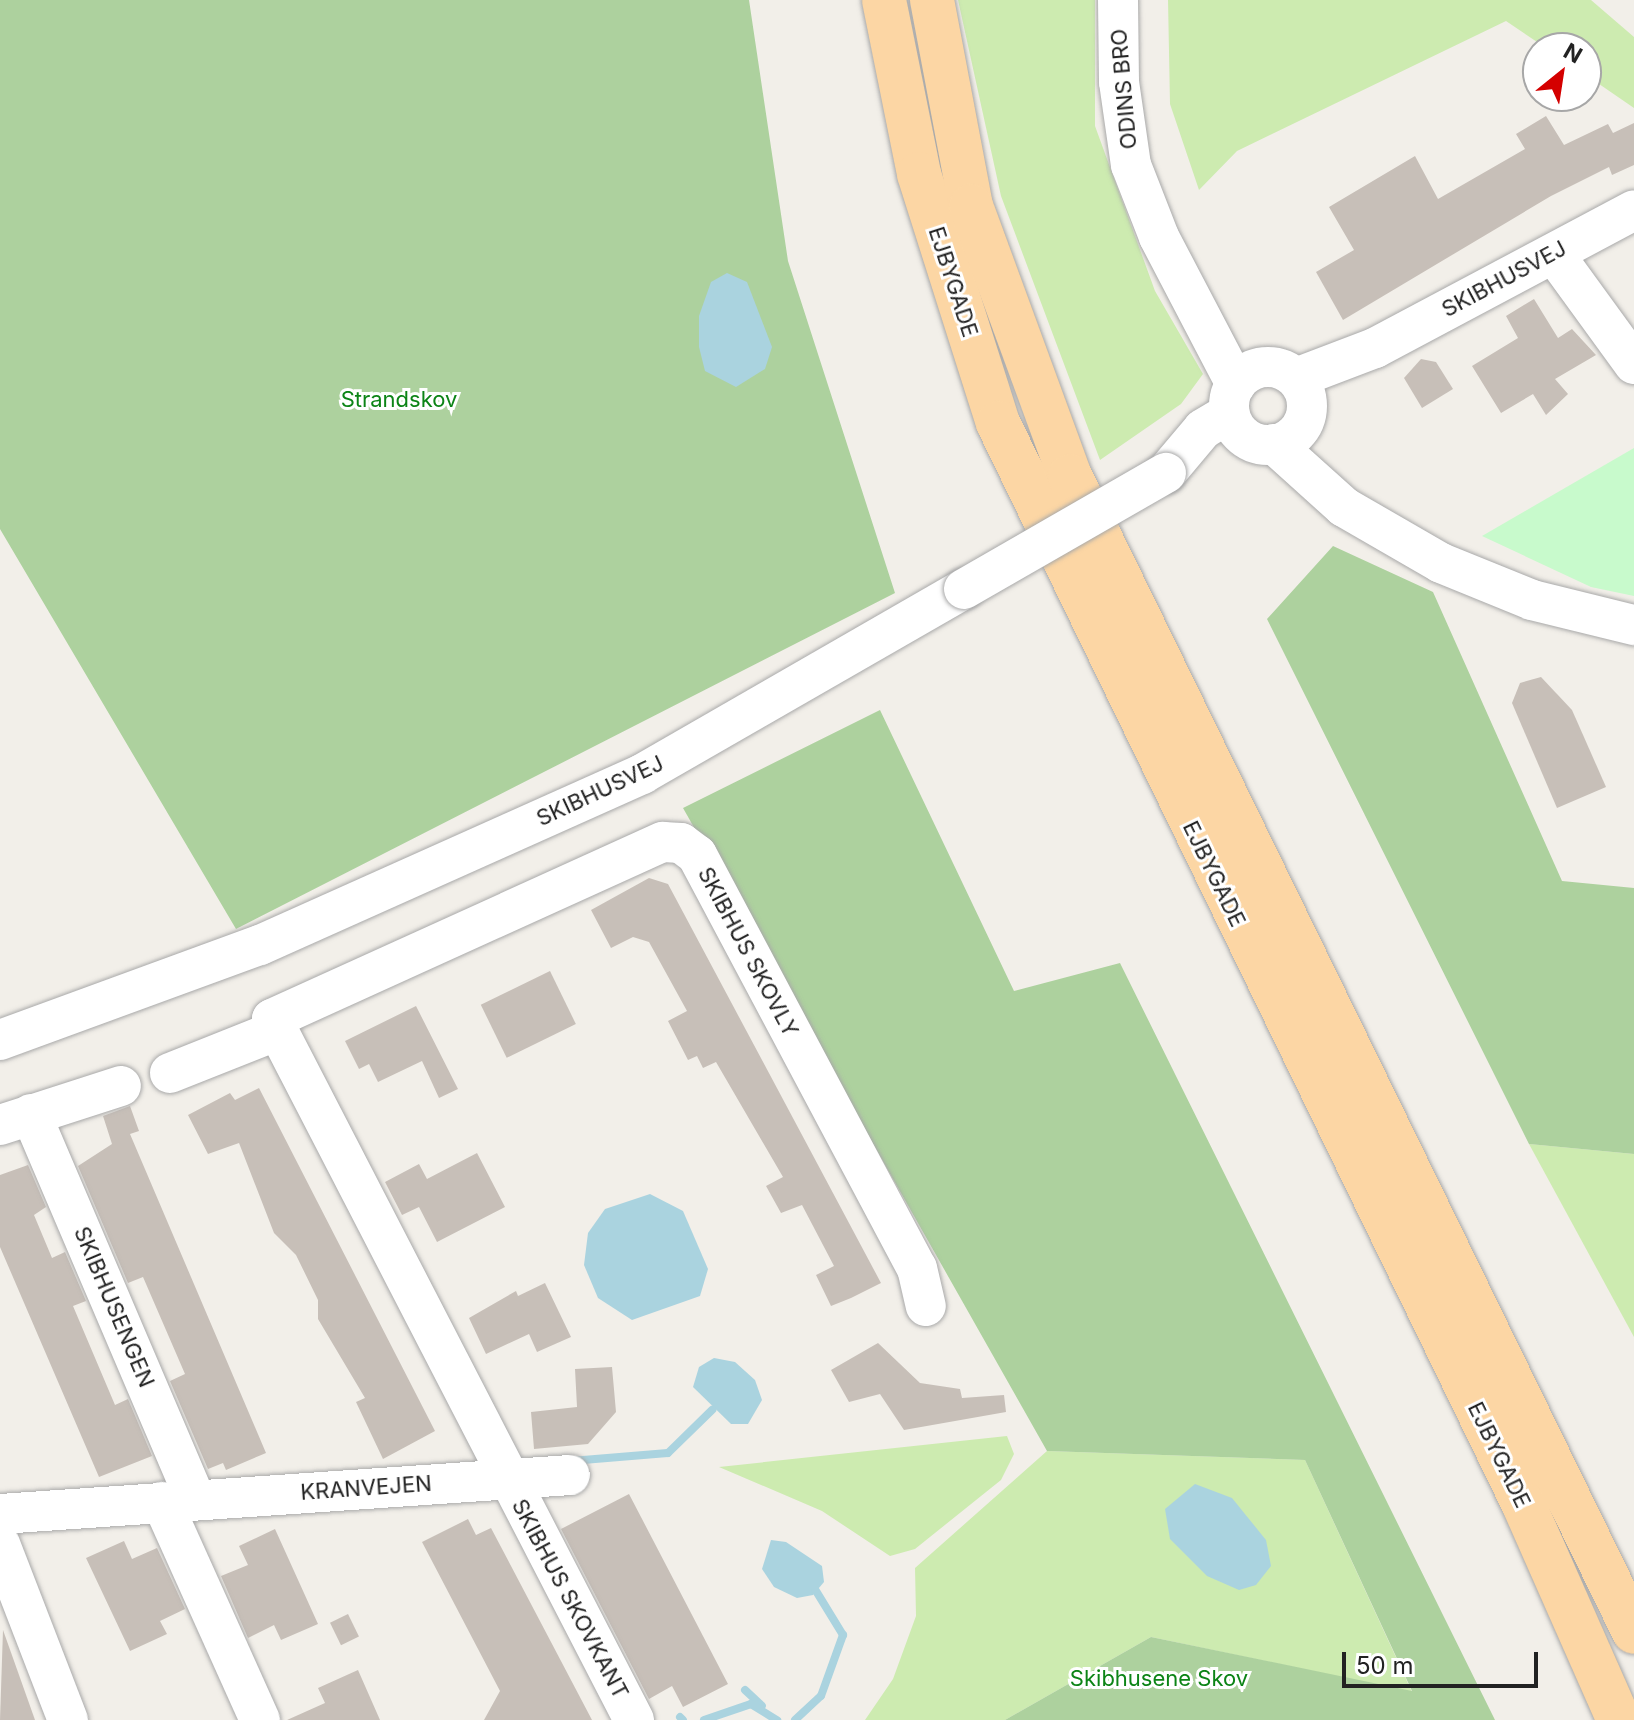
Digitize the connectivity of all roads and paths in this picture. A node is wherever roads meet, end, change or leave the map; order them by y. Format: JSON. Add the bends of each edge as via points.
{"nodes":[{"id":1,"x":884,"y":0,"type":"edge"},
{"id":2,"x":932,"y":0,"type":"edge"},
{"id":3,"x":1118,"y":0,"type":"edge"},
{"id":4,"x":1634,"y":210,"type":"edge"},
{"id":5,"x":1554,"y":254,"type":"junction"},
{"id":6,"x":1634,"y":364,"type":"edge"},
{"id":7,"x":1268,"y":407,"type":"junction"},
{"id":8,"x":1634,"y":625,"type":"edge"},
{"id":9,"x":278,"y":1030,"type":"junction"},
{"id":10,"x":0,"y":1040,"type":"edge"},
{"id":11,"x":170,"y":1073,"type":"dead end"},
{"id":12,"x":121,"y":1086,"type":"dead end"},
{"id":13,"x":16,"y":1120,"type":"edge"},
{"id":14,"x":926,"y":1306,"type":"dead end"},
{"id":15,"x":570,"y":1475,"type":"dead end"},
{"id":16,"x":506,"y":1477,"type":"junction"},
{"id":17,"x":179,"y":1501,"type":"junction"},
{"id":18,"x":0,"y":1514,"type":"edge"},
{"id":19,"x":0,"y":1544,"type":"edge"},
{"id":20,"x":1634,"y":1632,"type":"edge"},
{"id":21,"x":68,"y":1720,"type":"edge"},
{"id":22,"x":260,"y":1720,"type":"edge"},
{"id":23,"x":634,"y":1720,"type":"edge"},
{"id":24,"x":1619,"y":1720,"type":"edge"}],
"edges":[{"from":1,"to":24,"type":"main road","name":"EJBYGADE","via":[[919,174],[998,423],[1524,1505]]},
{"from":2,"to":20,"type":"main road","name":"EJBYGADE","via":[[971,206],[1070,476]]},
{"from":3,"to":7,"type":"street","name":"ODINS BRO","via":[[1119,82],[1131,165],[1196,307]]},
{"from":4,"to":5,"type":"street","name":"SKIBHUSVEJ"},
{"from":5,"to":6,"type":"street"},
{"from":5,"to":7,"type":"street","name":"SKIBHUSVEJ"},
{"from":7,"to":8,"type":"street","via":[[1344,507],[1454,569],[1532,600]]},
{"from":7,"to":10,"type":"street","name":"SKIBHUSVEJ","bridge":true,"via":[[1203,429],[1166,473],[642,774],[260,945]]},
{"from":9,"to":11,"type":"street","name":"SKIBHUS SKOVLY"},
{"from":9,"to":14,"type":"street","name":"SKIBHUS SKOVLY","via":[[272,1019],[663,842],[681,843],[697,855],[917,1268]]},
{"from":9,"to":16,"type":"street"},
{"from":12,"to":13,"type":"street","name":"SKIBHUSENGEN"},
{"from":13,"to":17,"type":"street","name":"SKIBHUSENGEN"},
{"from":15,"to":16,"type":"street","name":"KRANVEJEN"},
{"from":16,"to":17,"type":"street","name":"KRANVEJEN"},
{"from":16,"to":23,"type":"street","name":"SKIBHUS SKOVKANT"},
{"from":17,"to":18,"type":"street","name":"KRANVEJEN"},
{"from":17,"to":22,"type":"street"},
{"from":19,"to":21,"type":"street"}]}
